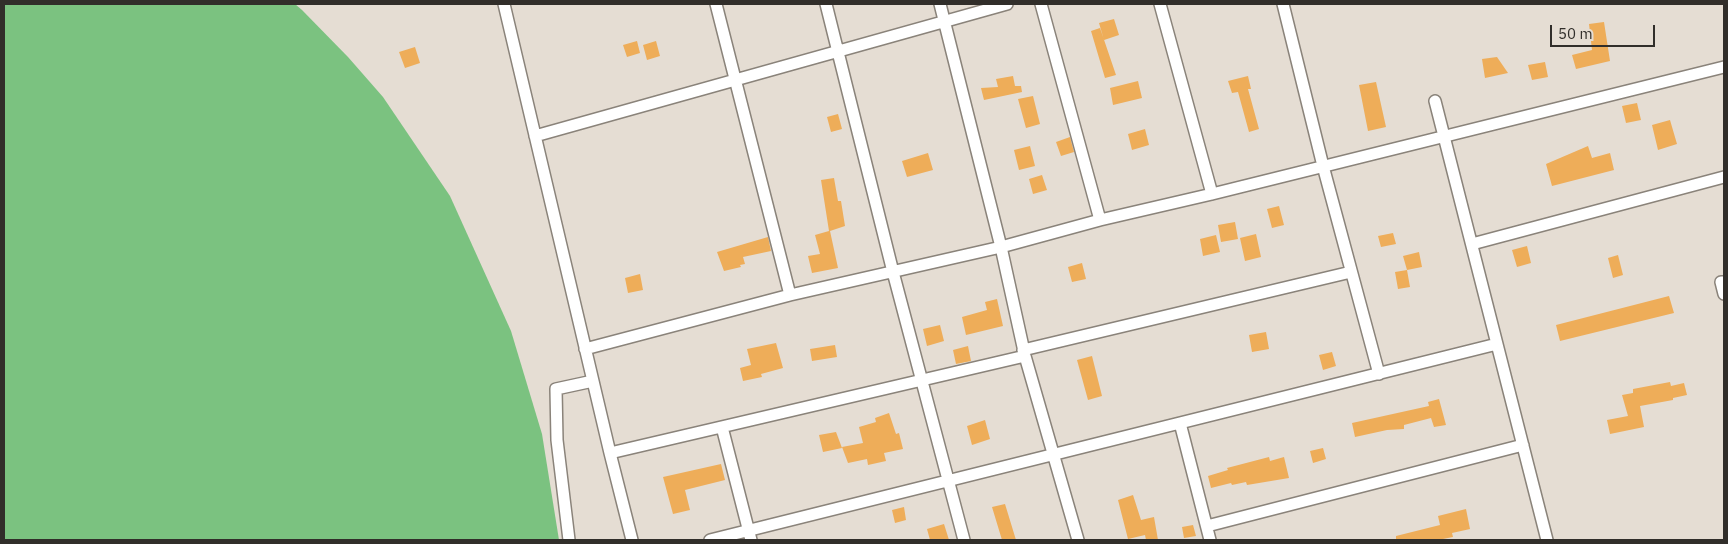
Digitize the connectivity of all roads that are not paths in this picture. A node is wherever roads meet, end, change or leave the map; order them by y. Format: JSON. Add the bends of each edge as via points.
{"nodes":[{"id":1,"x":504,"y":4,"type":"edge"},
{"id":2,"x":716,"y":4,"type":"edge"},
{"id":3,"x":826,"y":4,"type":"edge"},
{"id":4,"x":940,"y":4,"type":"edge"},
{"id":5,"x":1007,"y":4,"type":"edge"},
{"id":6,"x":1041,"y":4,"type":"edge"},
{"id":7,"x":1160,"y":4,"type":"edge"},
{"id":8,"x":1283,"y":4,"type":"edge"},
{"id":9,"x":944,"y":22,"type":"junction"},
{"id":10,"x":838,"y":51,"type":"junction"},
{"id":11,"x":1724,"y":67,"type":"edge"},
{"id":12,"x":735,"y":80,"type":"junction"},
{"id":13,"x":1435,"y":101,"type":"dead end"},
{"id":14,"x":535,"y":136,"type":"junction"},
{"id":15,"x":1444,"y":136,"type":"junction"},
{"id":16,"x":1323,"y":166,"type":"junction"},
{"id":17,"x":1724,"y":178,"type":"edge"},
{"id":18,"x":1212,"y":194,"type":"junction"},
{"id":19,"x":1100,"y":220,"type":"junction"},
{"id":20,"x":1472,"y":244,"type":"junction"},
{"id":21,"x":1001,"y":247,"type":"junction"},
{"id":22,"x":893,"y":272,"type":"junction"},
{"id":23,"x":1351,"y":272,"type":"junction"},
{"id":24,"x":1724,"y":282,"type":"edge"},
{"id":25,"x":1724,"y":294,"type":"edge"},
{"id":26,"x":790,"y":295,"type":"junction"},
{"id":27,"x":1497,"y":344,"type":"junction"},
{"id":28,"x":585,"y":349,"type":"junction"},
{"id":29,"x":1024,"y":353,"type":"junction"},
{"id":30,"x":1380,"y":374,"type":"junction"},
{"id":31,"x":922,"y":380,"type":"junction"},
{"id":32,"x":593,"y":381,"type":"junction"},
{"id":33,"x":1180,"y":423,"type":"junction"},
{"id":34,"x":722,"y":427,"type":"junction"},
{"id":35,"x":1523,"y":445,"type":"junction"},
{"id":36,"x":610,"y":453,"type":"junction"},
{"id":37,"x":1053,"y":455,"type":"junction"},
{"id":38,"x":948,"y":481,"type":"junction"},
{"id":39,"x":1207,"y":526,"type":"junction"},
{"id":40,"x":750,"y":536,"type":"edge"},
{"id":41,"x":569,"y":540,"type":"edge"},
{"id":42,"x":632,"y":540,"type":"edge"},
{"id":43,"x":710,"y":540,"type":"edge"},
{"id":44,"x":964,"y":540,"type":"edge"},
{"id":45,"x":1078,"y":540,"type":"edge"},
{"id":46,"x":1210,"y":540,"type":"edge"},
{"id":47,"x":1547,"y":540,"type":"edge"}],
"edges":[{"from":1,"to":14,"type":"street"},
{"from":2,"to":12,"type":"street"},
{"from":3,"to":10,"type":"street"},
{"from":4,"to":9,"type":"street"},
{"from":5,"to":9,"type":"street"},
{"from":6,"to":19,"type":"street"},
{"from":7,"to":18,"type":"street"},
{"from":8,"to":16,"type":"street"},
{"from":9,"to":10,"type":"street"},
{"from":9,"to":21,"type":"street"},
{"from":10,"to":12,"type":"street"},
{"from":10,"to":22,"type":"street"},
{"from":11,"to":15,"type":"street"},
{"from":12,"to":14,"type":"street"},
{"from":12,"to":26,"type":"street"},
{"from":13,"to":15,"type":"street"},
{"from":14,"to":28,"type":"street"},
{"from":15,"to":16,"type":"street"},
{"from":15,"to":20,"type":"street"},
{"from":16,"to":18,"type":"street"},
{"from":16,"to":23,"type":"street"},
{"from":17,"to":20,"type":"street"},
{"from":18,"to":19,"type":"street"},
{"from":19,"to":21,"type":"street"},
{"from":20,"to":27,"type":"street"},
{"from":21,"to":22,"type":"street"},
{"from":21,"to":29,"type":"street"},
{"from":22,"to":26,"type":"street"},
{"from":22,"to":31,"type":"street"},
{"from":23,"to":29,"type":"street"},
{"from":23,"to":30,"type":"street"},
{"from":24,"to":25,"type":"street","via":[[1721,282]]},
{"from":26,"to":28,"type":"street"},
{"from":27,"to":30,"type":"street"},
{"from":27,"to":35,"type":"street"},
{"from":28,"to":32,"type":"street"},
{"from":29,"to":31,"type":"street"},
{"from":29,"to":37,"type":"street"},
{"from":30,"to":33,"type":"street"},
{"from":31,"to":34,"type":"street"},
{"from":31,"to":38,"type":"street"},
{"from":32,"to":36,"type":"street"},
{"from":32,"to":41,"type":"street","via":[[556,389],[557,440]]},
{"from":33,"to":37,"type":"street"},
{"from":33,"to":39,"type":"street"},
{"from":34,"to":36,"type":"street"},
{"from":34,"to":40,"type":"street"},
{"from":35,"to":39,"type":"street"},
{"from":35,"to":47,"type":"street"},
{"from":36,"to":42,"type":"street"},
{"from":37,"to":38,"type":"street"},
{"from":37,"to":45,"type":"street"},
{"from":38,"to":40,"type":"street"},
{"from":38,"to":44,"type":"street"},
{"from":39,"to":46,"type":"street"},
{"from":40,"to":43,"type":"street"}]}
